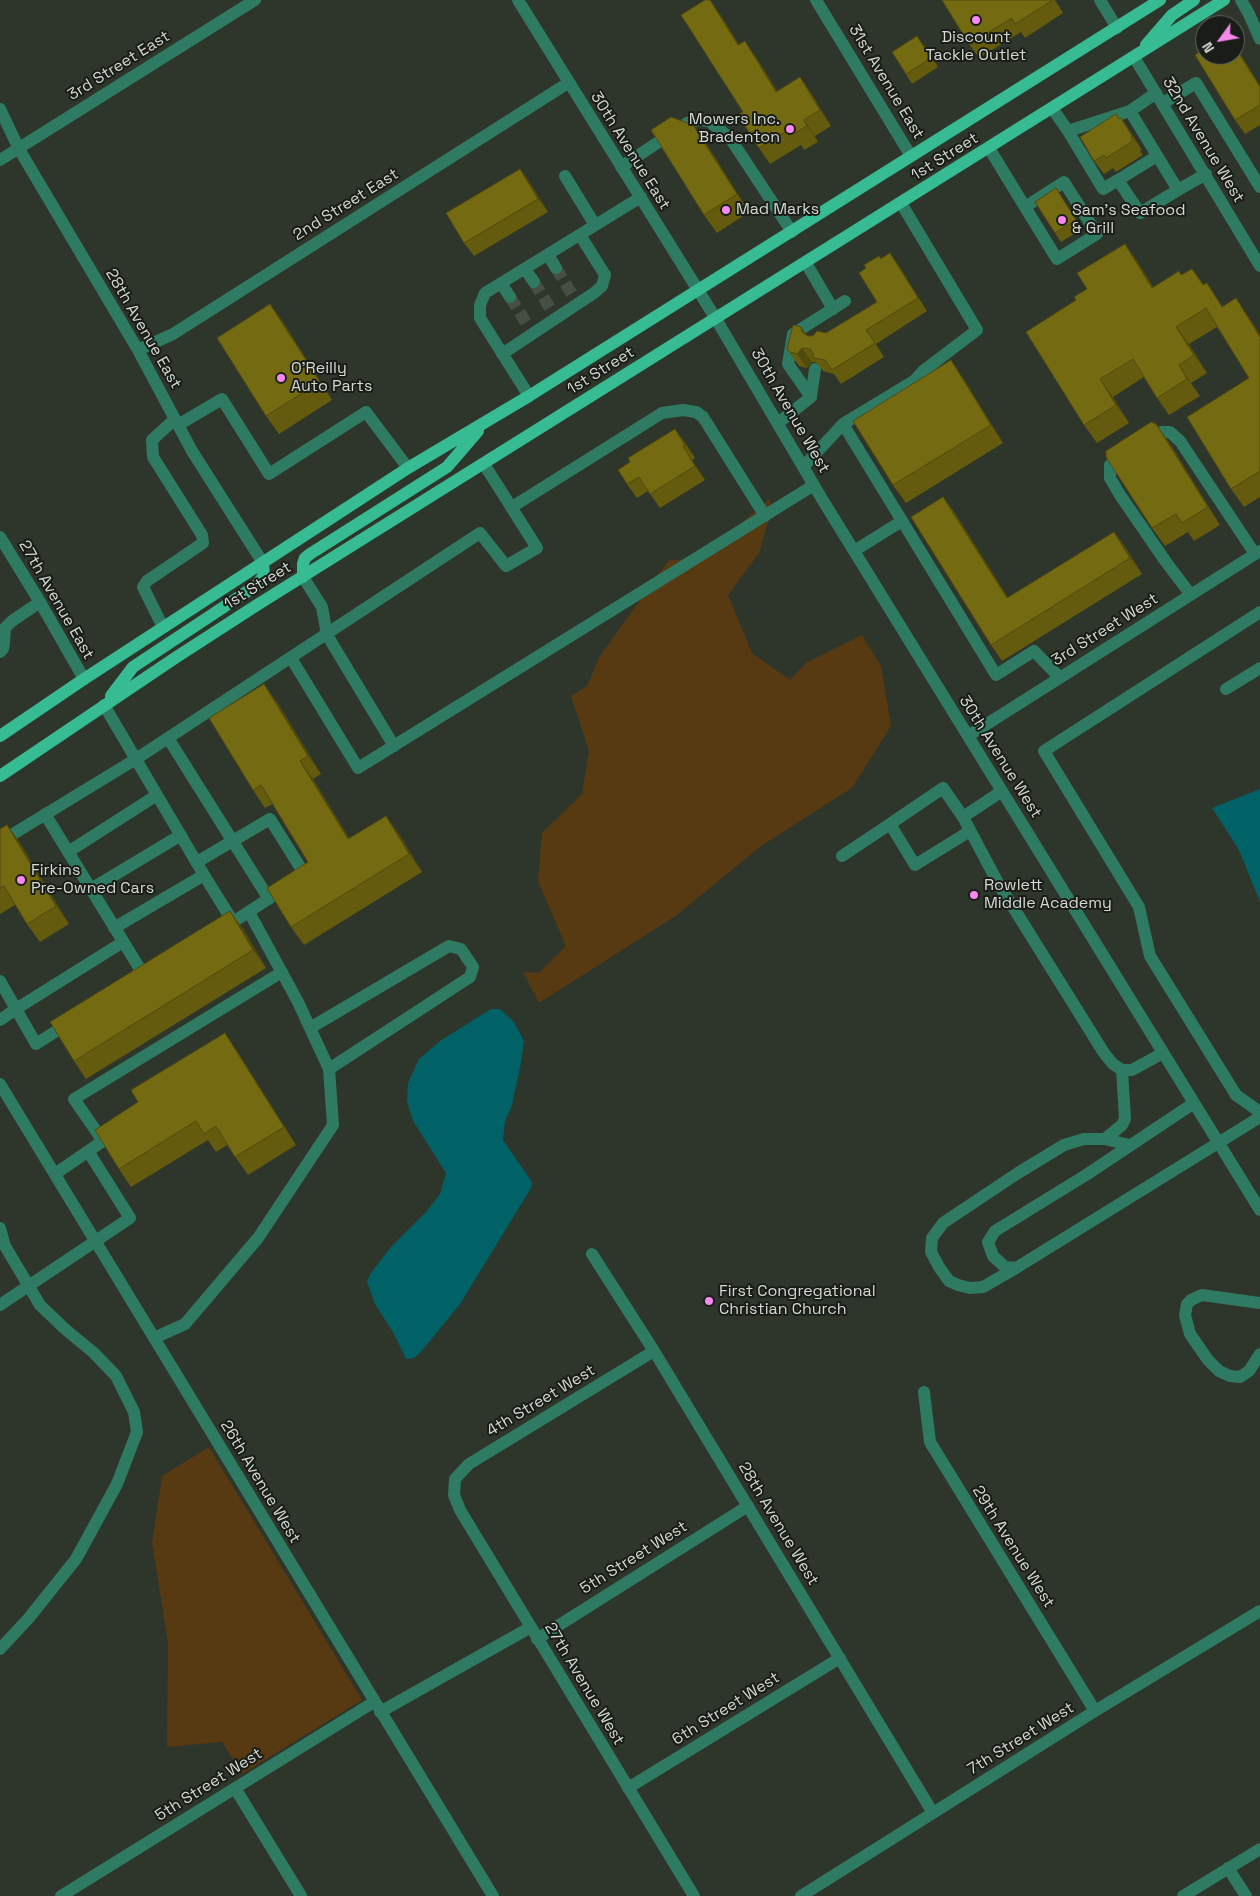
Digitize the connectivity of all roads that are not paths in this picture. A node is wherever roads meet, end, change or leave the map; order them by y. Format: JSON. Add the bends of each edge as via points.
{"nodes":[{"id":1,"x":255,"y":0,"type":"edge"},
{"id":2,"x":518,"y":0,"type":"edge"},
{"id":3,"x":816,"y":0,"type":"edge"},
{"id":4,"x":1100,"y":0,"type":"edge"},
{"id":5,"x":1160,"y":0,"type":"edge"},
{"id":6,"x":1194,"y":0,"type":"edge"},
{"id":7,"x":1224,"y":0,"type":"edge"},
{"id":8,"x":1241,"y":0,"type":"edge"},
{"id":9,"x":1116,"y":28,"type":"junction"},
{"id":10,"x":1259,"y":36,"type":"edge"},
{"id":11,"x":1136,"y":56,"type":"junction"},
{"id":12,"x":568,"y":83,"type":"junction"},
{"id":13,"x":1160,"y":98,"type":"junction"},
{"id":14,"x":1052,"y":108,"type":"junction"},
{"id":15,"x":0,"y":109,"type":"edge"},
{"id":16,"x":1130,"y":111,"type":"junction"},
{"id":17,"x":1068,"y":131,"type":"junction"},
{"id":18,"x":989,"y":148,"type":"junction"},
{"id":19,"x":19,"y":149,"type":"junction"},
{"id":20,"x":911,"y":156,"type":"junction"},
{"id":21,"x":1157,"y":156,"type":"junction"},
{"id":22,"x":0,"y":160,"type":"edge"},
{"id":23,"x":621,"y":167,"type":"junction"},
{"id":24,"x":1206,"y":174,"type":"junction"},
{"id":25,"x":565,"y":176,"type":"dead end"},
{"id":26,"x":1118,"y":180,"type":"junction"},
{"id":27,"x":1260,"y":186,"type":"edge"},
{"id":28,"x":1178,"y":190,"type":"junction"},
{"id":29,"x":641,"y":197,"type":"junction"},
{"id":30,"x":901,"y":203,"type":"junction"},
{"id":31,"x":1025,"y":207,"type":"junction"},
{"id":32,"x":595,"y":225,"type":"junction"},
{"id":33,"x":792,"y":232,"type":"junction"},
{"id":34,"x":580,"y":234,"type":"junction"},
{"id":35,"x":548,"y":255,"type":"junction"},
{"id":36,"x":806,"y":263,"type":"junction"},
{"id":37,"x":1260,"y":266,"type":"edge"},
{"id":38,"x":525,"y":268,"type":"junction"},
{"id":39,"x":556,"y":268,"type":"tunnel mouth"},
{"id":40,"x":534,"y":282,"type":"tunnel mouth"},
{"id":41,"x":501,"y":283,"type":"junction"},
{"id":42,"x":698,"y":290,"type":"junction"},
{"id":43,"x":510,"y":297,"type":"tunnel mouth"},
{"id":44,"x":844,"y":301,"type":"dead end"},
{"id":45,"x":828,"y":312,"type":"junction"},
{"id":46,"x":716,"y":319,"type":"junction"},
{"id":47,"x":820,"y":333,"type":"edge"},
{"id":48,"x":138,"y":350,"type":"junction"},
{"id":49,"x":502,"y":354,"type":"junction"},
{"id":50,"x":815,"y":369,"type":"edge"},
{"id":51,"x":529,"y":396,"type":"junction"},
{"id":52,"x":811,"y":397,"type":"junction"},
{"id":53,"x":177,"y":422,"type":"junction"},
{"id":54,"x":487,"y":422,"type":"junction"},
{"id":55,"x":778,"y":422,"type":"junction"},
{"id":56,"x":842,"y":424,"type":"junction"},
{"id":57,"x":484,"y":464,"type":"junction"},
{"id":58,"x":803,"y":467,"type":"junction"},
{"id":59,"x":408,"y":468,"type":"junction"},
{"id":60,"x":814,"y":485,"type":"junction"},
{"id":61,"x":512,"y":507,"type":"junction"},
{"id":62,"x":765,"y":516,"type":"junction"},
{"id":63,"x":902,"y":521,"type":"junction"},
{"id":64,"x":0,"y":537,"type":"edge"},
{"id":65,"x":854,"y":551,"type":"junction"},
{"id":66,"x":1258,"y":553,"type":"edge"},
{"id":67,"x":263,"y":563,"type":"junction"},
{"id":68,"x":303,"y":577,"type":"junction"},
{"id":69,"x":1191,"y":595,"type":"junction"},
{"id":70,"x":40,"y":602,"type":"junction"},
{"id":71,"x":1260,"y":612,"type":"edge"},
{"id":72,"x":163,"y":627,"type":"junction"},
{"id":73,"x":327,"y":635,"type":"junction"},
{"id":74,"x":0,"y":652,"type":"edge"},
{"id":75,"x":291,"y":658,"type":"junction"},
{"id":76,"x":1260,"y":668,"type":"edge"},
{"id":77,"x":1060,"y":678,"type":"junction"},
{"id":78,"x":84,"y":679,"type":"junction"},
{"id":79,"x":1226,"y":689,"type":"dead end"},
{"id":80,"x":104,"y":705,"type":"junction"},
{"id":81,"x":0,"y":736,"type":"edge"},
{"id":82,"x":968,"y":736,"type":"junction"},
{"id":83,"x":168,"y":738,"type":"junction"},
{"id":84,"x":394,"y":746,"type":"junction"},
{"id":85,"x":136,"y":759,"type":"junction"},
{"id":86,"x":0,"y":776,"type":"edge"},
{"id":87,"x":1002,"y":791,"type":"junction"},
{"id":88,"x":157,"y":795,"type":"junction"},
{"id":89,"x":45,"y":814,"type":"junction"},
{"id":90,"x":963,"y":817,"type":"junction"},
{"id":91,"x":890,"y":824,"type":"junction"},
{"id":92,"x":970,"y":831,"type":"junction"},
{"id":93,"x":181,"y":835,"type":"junction"},
{"id":94,"x":1,"y":840,"type":"edge"},
{"id":95,"x":233,"y":841,"type":"junction"},
{"id":96,"x":68,"y":852,"type":"junction"},
{"id":97,"x":842,"y":856,"type":"dead end"},
{"id":98,"x":198,"y":862,"type":"junction"},
{"id":99,"x":204,"y":874,"type":"junction"},
{"id":100,"x":91,"y":889,"type":"junction"},
{"id":101,"x":269,"y":899,"type":"junction"},
{"id":102,"x":249,"y":912,"type":"junction"},
{"id":103,"x":114,"y":928,"type":"junction"},
{"id":104,"x":123,"y":942,"type":"junction"},
{"id":105,"x":160,"y":964,"type":"edge"},
{"id":106,"x":282,"y":972,"type":"junction"},
{"id":107,"x":0,"y":981,"type":"edge"},
{"id":108,"x":16,"y":1010,"type":"junction"},
{"id":109,"x":77,"y":1017,"type":"edge"},
{"id":110,"x":0,"y":1020,"type":"edge"},
{"id":111,"x":310,"y":1028,"type":"junction"},
{"id":112,"x":1163,"y":1053,"type":"junction"},
{"id":113,"x":328,"y":1068,"type":"junction"},
{"id":114,"x":1122,"y":1070,"type":"junction"},
{"id":115,"x":0,"y":1084,"type":"edge"},
{"id":116,"x":1194,"y":1103,"type":"junction"},
{"id":117,"x":1260,"y":1112,"type":"edge"},
{"id":118,"x":1260,"y":1117,"type":"edge"},
{"id":119,"x":1105,"y":1139,"type":"junction"},
{"id":120,"x":1218,"y":1143,"type":"junction"},
{"id":121,"x":1129,"y":1145,"type":"junction"},
{"id":122,"x":88,"y":1151,"type":"junction"},
{"id":123,"x":55,"y":1174,"type":"junction"},
{"id":124,"x":1260,"y":1210,"type":"edge"},
{"id":125,"x":0,"y":1228,"type":"edge"},
{"id":126,"x":96,"y":1241,"type":"junction"},
{"id":127,"x":592,"y":1254,"type":"dead end"},
{"id":128,"x":1016,"y":1268,"type":"junction"},
{"id":129,"x":28,"y":1286,"type":"junction"},
{"id":130,"x":1260,"y":1303,"type":"edge"},
{"id":131,"x":0,"y":1306,"type":"edge"},
{"id":132,"x":154,"y":1338,"type":"junction"},
{"id":133,"x":654,"y":1351,"type":"junction"},
{"id":134,"x":1260,"y":1354,"type":"edge"},
{"id":135,"x":924,"y":1392,"type":"dead end"},
{"id":136,"x":454,"y":1487,"type":"joint"},
{"id":137,"x":748,"y":1506,"type":"junction"},
{"id":138,"x":1260,"y":1611,"type":"edge"},
{"id":139,"x":531,"y":1627,"type":"junction"},
{"id":140,"x":538,"y":1638,"type":"junction"},
{"id":141,"x":0,"y":1649,"type":"edge"},
{"id":142,"x":840,"y":1658,"type":"junction"},
{"id":143,"x":377,"y":1707,"type":"junction"},
{"id":144,"x":1095,"y":1712,"type":"junction"},
{"id":145,"x":236,"y":1788,"type":"junction"},
{"id":146,"x":628,"y":1788,"type":"junction"},
{"id":147,"x":933,"y":1813,"type":"junction"},
{"id":148,"x":1260,"y":1849,"type":"edge"},
{"id":149,"x":1228,"y":1868,"type":"junction"},
{"id":150,"x":76,"y":1892,"type":"edge"},
{"id":151,"x":61,"y":1896,"type":"edge"},
{"id":152,"x":301,"y":1896,"type":"edge"},
{"id":153,"x":493,"y":1896,"type":"edge"},
{"id":154,"x":694,"y":1896,"type":"edge"},
{"id":155,"x":801,"y":1896,"type":"edge"},
{"id":156,"x":1184,"y":1896,"type":"edge"},
{"id":157,"x":1246,"y":1896,"type":"edge"}],
"edges":[{"from":1,"to":19,"type":"street","name":"3rd Street East"},
{"from":2,"to":12,"type":"street","name":"30th Avenue East"},
{"from":3,"to":20,"type":"street","name":"31st Avenue East"},
{"from":4,"to":9,"type":"street"},
{"from":5,"to":9,"type":"main road","name":"1st Street"},
{"from":6,"to":11,"type":"main road","via":[[1172,14]]},
{"from":7,"to":11,"type":"main road","name":"1st Street"},
{"from":8,"to":10,"type":"street"},
{"from":9,"to":20,"type":"main road","name":"1st Street"},
{"from":11,"to":13,"type":"street","name":"32nd Avenue West"},
{"from":11,"to":14,"type":"main road","name":"1st Street"},
{"from":12,"to":23,"type":"street","name":"30th Avenue East"},
{"from":12,"to":48,"type":"street","name":"2nd Street East","via":[[173,334]]},
{"from":13,"to":16,"type":"street"},
{"from":13,"to":24,"type":"street","name":"32nd Avenue West"},
{"from":13,"to":27,"type":"street","via":[[1196,82]]},
{"from":14,"to":17,"type":"street"},
{"from":14,"to":18,"type":"main road","name":"1st Street"},
{"from":15,"to":19,"type":"street","name":"28th Avenue East"},
{"from":16,"to":17,"type":"street"},
{"from":16,"to":21,"type":"street"},
{"from":17,"to":26,"type":"street","via":[[1103,189]]},
{"from":18,"to":30,"type":"main road","name":"1st Street"},
{"from":18,"to":31,"type":"street"},
{"from":19,"to":22,"type":"street","name":"3rd Street East"},
{"from":19,"to":48,"type":"street","name":"28th Avenue East"},
{"from":20,"to":33,"type":"main road","name":"1st Street"},
{"from":21,"to":26,"type":"street"},
{"from":21,"to":28,"type":"street"},
{"from":23,"to":29,"type":"street","name":"30th Avenue East"},
{"from":23,"to":33,"type":"street","via":[[687,123],[709,121],[730,138]]},
{"from":24,"to":28,"type":"street"},
{"from":24,"to":37,"type":"street","name":"32nd Avenue West"},
{"from":25,"to":32,"type":"street"},
{"from":26,"to":28,"type":"street","via":[[1140,213]]},
{"from":29,"to":32,"type":"street"},
{"from":29,"to":42,"type":"street","name":"30th Avenue East"},
{"from":30,"to":36,"type":"main road","name":"1st Street"},
{"from":30,"to":56,"type":"street","via":[[977,330],[914,381]]},
{"from":31,"to":31,"type":"street","via":[[1064,182],[1097,234],[1057,259]]},
{"from":32,"to":34,"type":"street"},
{"from":33,"to":42,"type":"main road","name":"1st Street"},
{"from":34,"to":35,"type":"street"},
{"from":34,"to":49,"type":"street","via":[[605,275],[602,286],[553,313]]},
{"from":35,"to":38,"type":"street"},
{"from":35,"to":39,"type":"street"},
{"from":36,"to":45,"type":"street"},
{"from":36,"to":46,"type":"main road","name":"1st Street"},
{"from":38,"to":40,"type":"street"},
{"from":38,"to":41,"type":"street"},
{"from":41,"to":43,"type":"street"},
{"from":41,"to":49,"type":"street","via":[[485,293],[480,305],[480,318]]},
{"from":42,"to":46,"type":"street","name":"30th Avenue East"},
{"from":42,"to":51,"type":"main road","name":"1st Street"},
{"from":44,"to":45,"type":"street"},
{"from":45,"to":47,"type":"street"},
{"from":45,"to":52,"type":"street","via":[[793,334],[788,364]]},
{"from":46,"to":55,"type":"street","name":"30th Avenue West"},
{"from":46,"to":57,"type":"main road","name":"1st Street"},
{"from":48,"to":53,"type":"street","name":"28th Avenue East"},
{"from":49,"to":51,"type":"street"},
{"from":50,"to":52,"type":"street"},
{"from":51,"to":54,"type":"main road","name":"1st Street"},
{"from":52,"to":55,"type":"street"},
{"from":53,"to":59,"type":"street","via":[[222,398],[269,474],[366,412]]},
{"from":53,"to":67,"type":"street","name":"28th Avenue East"},
{"from":53,"to":72,"type":"street","via":[[152,440],[153,457],[202,535],[203,543],[146,581],[144,587]]},
{"from":54,"to":59,"type":"main road","name":"1st Street"},
{"from":54,"to":68,"type":"main road","via":[[447,467],[310,554],[304,561]]},
{"from":55,"to":58,"type":"street","name":"30th Avenue West"},
{"from":56,"to":58,"type":"street"},
{"from":56,"to":63,"type":"street"},
{"from":57,"to":61,"type":"street"},
{"from":57,"to":68,"type":"main road","name":"1st Street"},
{"from":58,"to":60,"type":"street","name":"30th Avenue West"},
{"from":59,"to":67,"type":"main road","name":"1st Street"},
{"from":60,"to":62,"type":"street"},
{"from":60,"to":65,"type":"street","name":"30th Avenue West"},
{"from":61,"to":62,"type":"street","via":[[662,413],[683,410],[703,417]]},
{"from":61,"to":73,"type":"street","via":[[537,548],[506,566],[480,533]]},
{"from":62,"to":84,"type":"street"},
{"from":63,"to":65,"type":"street"},
{"from":63,"to":77,"type":"street","via":[[996,675],[1034,651]]},
{"from":64,"to":70,"type":"street","name":"27th Avenue East"},
{"from":65,"to":82,"type":"street","name":"30th Avenue West"},
{"from":66,"to":69,"type":"street","name":"3rd Street West"},
{"from":66,"to":69,"type":"street","via":[[1180,441],[1170,432],[1154,435],[1120,456],[1110,464],[1110,478]]},
{"from":67,"to":72,"type":"main road","name":"1st Street"},
{"from":67,"to":80,"type":"main road","via":[[264,575],[257,585],[134,667]]},
{"from":68,"to":73,"type":"street","via":[[322,607]]},
{"from":68,"to":80,"type":"main road","name":"1st Street"},
{"from":69,"to":77,"type":"street","name":"3rd Street West"},
{"from":70,"to":74,"type":"street","via":[[4,628]]},
{"from":70,"to":78,"type":"street","name":"27th Avenue East"},
{"from":71,"to":117,"type":"street","via":[[1044,751],[1139,907],[1150,956],[1236,1095]]},
{"from":72,"to":78,"type":"main road","name":"1st Street"},
{"from":73,"to":75,"type":"street"},
{"from":73,"to":84,"type":"street"},
{"from":75,"to":83,"type":"street"},
{"from":75,"to":84,"type":"street","via":[[358,768]]},
{"from":76,"to":79,"type":"street"},
{"from":77,"to":82,"type":"street","name":"3rd Street West"},
{"from":78,"to":81,"type":"main road","name":"1st Street"},
{"from":80,"to":85,"type":"street"},
{"from":80,"to":86,"type":"main road","name":"1st Street"},
{"from":82,"to":87,"type":"street","name":"30th Avenue West"},
{"from":83,"to":85,"type":"street"},
{"from":83,"to":95,"type":"street"},
{"from":85,"to":88,"type":"street"},
{"from":85,"to":89,"type":"street"},
{"from":87,"to":90,"type":"street"},
{"from":87,"to":112,"type":"street","name":"30th Avenue West"},
{"from":88,"to":93,"type":"street"},
{"from":88,"to":96,"type":"street"},
{"from":89,"to":94,"type":"street"},
{"from":89,"to":96,"type":"street"},
{"from":90,"to":91,"type":"street","via":[[943,788]]},
{"from":90,"to":92,"type":"street"},
{"from":91,"to":92,"type":"street","via":[[915,865]]},
{"from":91,"to":97,"type":"street"},
{"from":92,"to":114,"type":"street","via":[[998,883],[1104,1053],[1112,1064]]},
{"from":93,"to":98,"type":"street"},
{"from":93,"to":100,"type":"street"},
{"from":95,"to":98,"type":"street"},
{"from":95,"to":101,"type":"street"},
{"from":95,"to":101,"type":"street","via":[[270,820],[306,875]]},
{"from":96,"to":100,"type":"street"},
{"from":98,"to":99,"type":"street"},
{"from":99,"to":102,"type":"street","via":[[229,924]]},
{"from":99,"to":103,"type":"street"},
{"from":100,"to":103,"type":"street"},
{"from":101,"to":102,"type":"street"},
{"from":102,"to":106,"type":"street"},
{"from":103,"to":104,"type":"street"},
{"from":104,"to":105,"type":"street","via":[[139,977]]},
{"from":104,"to":108,"type":"street"},
{"from":106,"to":111,"type":"street"},
{"from":106,"to":122,"type":"street","via":[[74,1099],[103,1141]]},
{"from":107,"to":108,"type":"street"},
{"from":108,"to":109,"type":"street","via":[[36,1044]]},
{"from":108,"to":110,"type":"street"},
{"from":111,"to":113,"type":"street"},
{"from":111,"to":113,"type":"street","via":[[449,946],[461,949],[473,967],[470,978]]},
{"from":112,"to":114,"type":"street","via":[[1138,1068]]},
{"from":112,"to":116,"type":"street","name":"30th Avenue West"},
{"from":113,"to":132,"type":"street","via":[[333,1125],[258,1238],[185,1324]]},
{"from":114,"to":119,"type":"street","via":[[1125,1119]]},
{"from":115,"to":123,"type":"street","name":"26th Avenue West"},
{"from":116,"to":120,"type":"street","name":"30th Avenue West"},
{"from":116,"to":121,"type":"street"},
{"from":118,"to":120,"type":"street"},
{"from":119,"to":121,"type":"street"},
{"from":119,"to":128,"type":"street","via":[[1084,1140],[1064,1146],[943,1223],[932,1238],[931,1252],[939,1268],[949,1281],[958,1285],[984,1287]]},
{"from":120,"to":124,"type":"street","name":"30th Avenue West"},
{"from":120,"to":128,"type":"street"},
{"from":121,"to":128,"type":"street","via":[[995,1231],[988,1242],[993,1256],[1005,1267]]},
{"from":122,"to":123,"type":"street"},
{"from":122,"to":126,"type":"street","via":[[130,1218]]},
{"from":123,"to":126,"type":"street","name":"26th Avenue West"},
{"from":125,"to":129,"type":"street","via":[[5,1246]]},
{"from":126,"to":129,"type":"street"},
{"from":126,"to":132,"type":"street","name":"26th Avenue West"},
{"from":127,"to":133,"type":"street","name":"28th Avenue West"},
{"from":129,"to":131,"type":"street"},
{"from":129,"to":141,"type":"street","via":[[40,1305],[116,1376],[134,1412],[137,1432],[118,1484],[76,1559]]},
{"from":130,"to":134,"type":"street","via":[[1202,1295],[1187,1304],[1185,1315],[1190,1334],[1219,1371],[1240,1377],[1249,1371]]},
{"from":132,"to":143,"type":"street","name":"26th Avenue West"},
{"from":133,"to":136,"type":"street","name":"4th Street West","via":[[469,1464],[455,1479]]},
{"from":133,"to":137,"type":"street","name":"28th Avenue West"},
{"from":135,"to":144,"type":"street","name":"29th Avenue West","via":[[930,1442]]},
{"from":136,"to":139,"type":"street","name":"27th Avenue West","via":[[460,1510]]},
{"from":137,"to":140,"type":"street","name":"5th Street West"},
{"from":137,"to":142,"type":"street","name":"28th Avenue West"},
{"from":138,"to":144,"type":"street","name":"7th Street West"},
{"from":139,"to":140,"type":"street","name":"27th Avenue West"},
{"from":139,"to":143,"type":"street","name":"5th Street West"},
{"from":140,"to":146,"type":"street","name":"27th Avenue West"},
{"from":142,"to":146,"type":"street","name":"6th Street West"},
{"from":142,"to":147,"type":"street","name":"28th Avenue West"},
{"from":143,"to":145,"type":"street","name":"5th Street West"},
{"from":143,"to":153,"type":"street","name":"26th Avenue West"},
{"from":144,"to":147,"type":"street","name":"7th Street West"},
{"from":145,"to":150,"type":"street","name":"5th Street West"},
{"from":145,"to":152,"type":"street"},
{"from":146,"to":154,"type":"street","name":"27th Avenue West"},
{"from":147,"to":155,"type":"street","name":"7th Street West"},
{"from":148,"to":149,"type":"street"},
{"from":149,"to":156,"type":"street"},
{"from":149,"to":157,"type":"street"},
{"from":150,"to":151,"type":"street","name":"5th Street West"}]}
